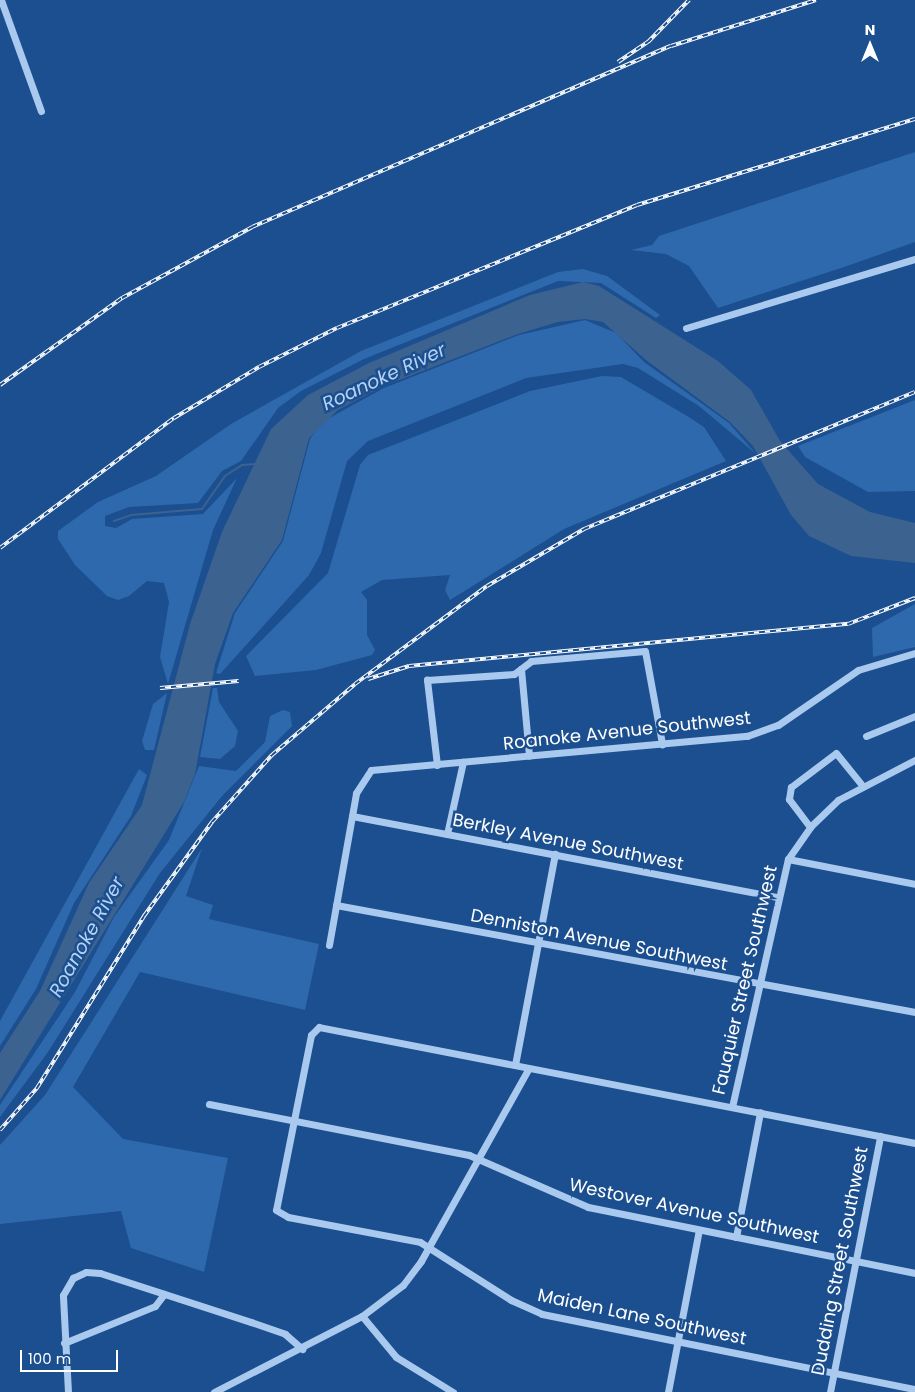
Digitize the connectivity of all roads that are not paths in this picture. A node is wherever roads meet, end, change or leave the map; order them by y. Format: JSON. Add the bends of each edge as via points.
{"nodes":[{"id":1,"x":1,"y":0,"type":"edge"},
{"id":2,"x":41,"y":111,"type":"dead end"},
{"id":3,"x":915,"y":259,"type":"edge"},
{"id":4,"x":686,"y":328,"type":"dead end"},
{"id":5,"x":915,"y":653,"type":"edge"},
{"id":6,"x":521,"y":669,"type":"junction"},
{"id":7,"x":915,"y":716,"type":"edge"},
{"id":8,"x":866,"y":736,"type":"dead end"},
{"id":9,"x":662,"y":744,"type":"junction"},
{"id":10,"x":530,"y":756,"type":"junction"},
{"id":11,"x":915,"y":760,"type":"edge"},
{"id":12,"x":463,"y":762,"type":"junction"},
{"id":13,"x":437,"y":764,"type":"junction"},
{"id":14,"x":861,"y":784,"type":"junction"},
{"id":15,"x":352,"y":816,"type":"junction"},
{"id":16,"x":810,"y":827,"type":"junction"},
{"id":17,"x":447,"y":834,"type":"junction"},
{"id":18,"x":555,"y":854,"type":"junction"},
{"id":19,"x":788,"y":859,"type":"junction"},
{"id":20,"x":915,"y":884,"type":"edge"},
{"id":21,"x":777,"y":897,"type":"junction"},
{"id":22,"x":336,"y":905,"type":"junction"},
{"id":23,"x":330,"y":944,"type":"dead end"},
{"id":24,"x":538,"y":944,"type":"junction"},
{"id":25,"x":757,"y":982,"type":"junction"},
{"id":26,"x":915,"y":1012,"type":"edge"},
{"id":27,"x":515,"y":1065,"type":"junction"},
{"id":28,"x":529,"y":1068,"type":"junction"},
{"id":29,"x":209,"y":1104,"type":"dead end"},
{"id":30,"x":732,"y":1107,"type":"junction"},
{"id":31,"x":760,"y":1112,"type":"junction"},
{"id":32,"x":294,"y":1121,"type":"junction"},
{"id":33,"x":880,"y":1136,"type":"junction"},
{"id":34,"x":915,"y":1143,"type":"edge"},
{"id":35,"x":477,"y":1157,"type":"junction"},
{"id":36,"x":699,"y":1230,"type":"junction"},
{"id":37,"x":736,"y":1237,"type":"junction"},
{"id":38,"x":429,"y":1246,"type":"junction"},
{"id":39,"x":856,"y":1261,"type":"junction"},
{"id":40,"x":915,"y":1273,"type":"edge"},
{"id":41,"x":164,"y":1294,"type":"junction"},
{"id":42,"x":362,"y":1316,"type":"junction"},
{"id":43,"x":678,"y":1342,"type":"junction"},
{"id":44,"x":64,"y":1343,"type":"junction"},
{"id":45,"x":302,"y":1348,"type":"junction"},
{"id":46,"x":834,"y":1373,"type":"junction"},
{"id":47,"x":915,"y":1390,"type":"edge"},
{"id":48,"x":68,"y":1392,"type":"edge"},
{"id":49,"x":214,"y":1392,"type":"edge"},
{"id":50,"x":453,"y":1392,"type":"edge"},
{"id":51,"x":668,"y":1392,"type":"edge"},
{"id":52,"x":830,"y":1392,"type":"edge"}],
"edges":[{"from":1,"to":2,"type":"street"},
{"from":3,"to":4,"type":"street"},
{"from":5,"to":9,"type":"street","name":"Roanoke Avenue Southwest","via":[[858,670],[762,732]]},
{"from":6,"to":9,"type":"street","via":[[531,661],[645,651]]},
{"from":6,"to":10,"type":"street"},
{"from":6,"to":13,"type":"street","via":[[514,674],[427,680]]},
{"from":7,"to":8,"type":"street"},
{"from":9,"to":10,"type":"street","name":"Roanoke Avenue Southwest"},
{"from":10,"to":12,"type":"street","name":"Roanoke Avenue Southwest"},
{"from":11,"to":14,"type":"street","name":"Fauquier Street Southwest"},
{"from":12,"to":13,"type":"street","name":"Roanoke Avenue Southwest"},
{"from":12,"to":17,"type":"street"},
{"from":13,"to":15,"type":"street","name":"Roanoke Avenue Southwest","via":[[371,770],[360,782]]},
{"from":14,"to":16,"type":"street","name":"Fauquier Street Southwest"},
{"from":14,"to":16,"type":"street","via":[[836,753],[791,787],[789,799]]},
{"from":15,"to":17,"type":"street","name":"Berkley Avenue Southwest"},
{"from":15,"to":22,"type":"street","name":"Roanoke Avenue Southwest"},
{"from":16,"to":19,"type":"street","name":"Fauquier Street Southwest"},
{"from":17,"to":18,"type":"street","name":"Berkley Avenue Southwest"},
{"from":18,"to":21,"type":"street","name":"Berkley Avenue Southwest"},
{"from":18,"to":24,"type":"street"},
{"from":19,"to":20,"type":"street"},
{"from":19,"to":21,"type":"street","name":"Fauquier Street Southwest"},
{"from":21,"to":25,"type":"street","name":"Fauquier Street Southwest"},
{"from":22,"to":23,"type":"street","name":"Roanoke Avenue Southwest"},
{"from":22,"to":24,"type":"street","name":"Denniston Avenue Southwest"},
{"from":24,"to":25,"type":"street","name":"Denniston Avenue Southwest"},
{"from":24,"to":27,"type":"street"},
{"from":25,"to":26,"type":"street","name":"Denniston Avenue Southwest"},
{"from":25,"to":30,"type":"street","name":"Fauquier Street Southwest"},
{"from":27,"to":28,"type":"street"},
{"from":27,"to":32,"type":"street","via":[[316,1028],[311,1035]]},
{"from":28,"to":30,"type":"street"},
{"from":28,"to":35,"type":"street"},
{"from":29,"to":32,"type":"street","name":"Westover Avenue Southwest"},
{"from":30,"to":31,"type":"street"},
{"from":31,"to":33,"type":"street"},
{"from":31,"to":37,"type":"street"},
{"from":32,"to":35,"type":"street","name":"Westover Avenue Southwest"},
{"from":32,"to":38,"type":"street","name":"Maiden Lane Southwest","via":[[276,1210],[280,1215]]},
{"from":33,"to":34,"type":"street"},
{"from":33,"to":39,"type":"street","name":"Dudding Street Southwest"},
{"from":35,"to":36,"type":"street","name":"Westover Avenue Southwest","via":[[579,1204]]},
{"from":35,"to":38,"type":"street"},
{"from":36,"to":37,"type":"street","name":"Westover Avenue Southwest"},
{"from":36,"to":43,"type":"street"},
{"from":37,"to":39,"type":"street","name":"Westover Avenue Southwest"},
{"from":38,"to":42,"type":"street","via":[[403,1285]]},
{"from":38,"to":43,"type":"street","name":"Maiden Lane Southwest","via":[[524,1307]]},
{"from":39,"to":40,"type":"street","name":"Westover Avenue Southwest"},
{"from":39,"to":46,"type":"street","name":"Dudding Street Southwest"},
{"from":41,"to":44,"type":"street","via":[[155,1306]]},
{"from":41,"to":44,"type":"street","via":[[93,1272],[73,1278],[63,1294]]},
{"from":41,"to":45,"type":"street","via":[[285,1334]]},
{"from":42,"to":45,"type":"street"},
{"from":42,"to":50,"type":"street","via":[[396,1357]]},
{"from":43,"to":46,"type":"street","name":"Maiden Lane Southwest"},
{"from":43,"to":51,"type":"street"},
{"from":44,"to":48,"type":"street"},
{"from":45,"to":49,"type":"street"},
{"from":46,"to":47,"type":"street","name":"Maiden Lane Southwest"},
{"from":46,"to":52,"type":"street","name":"Dudding Street Southwest"}]}
